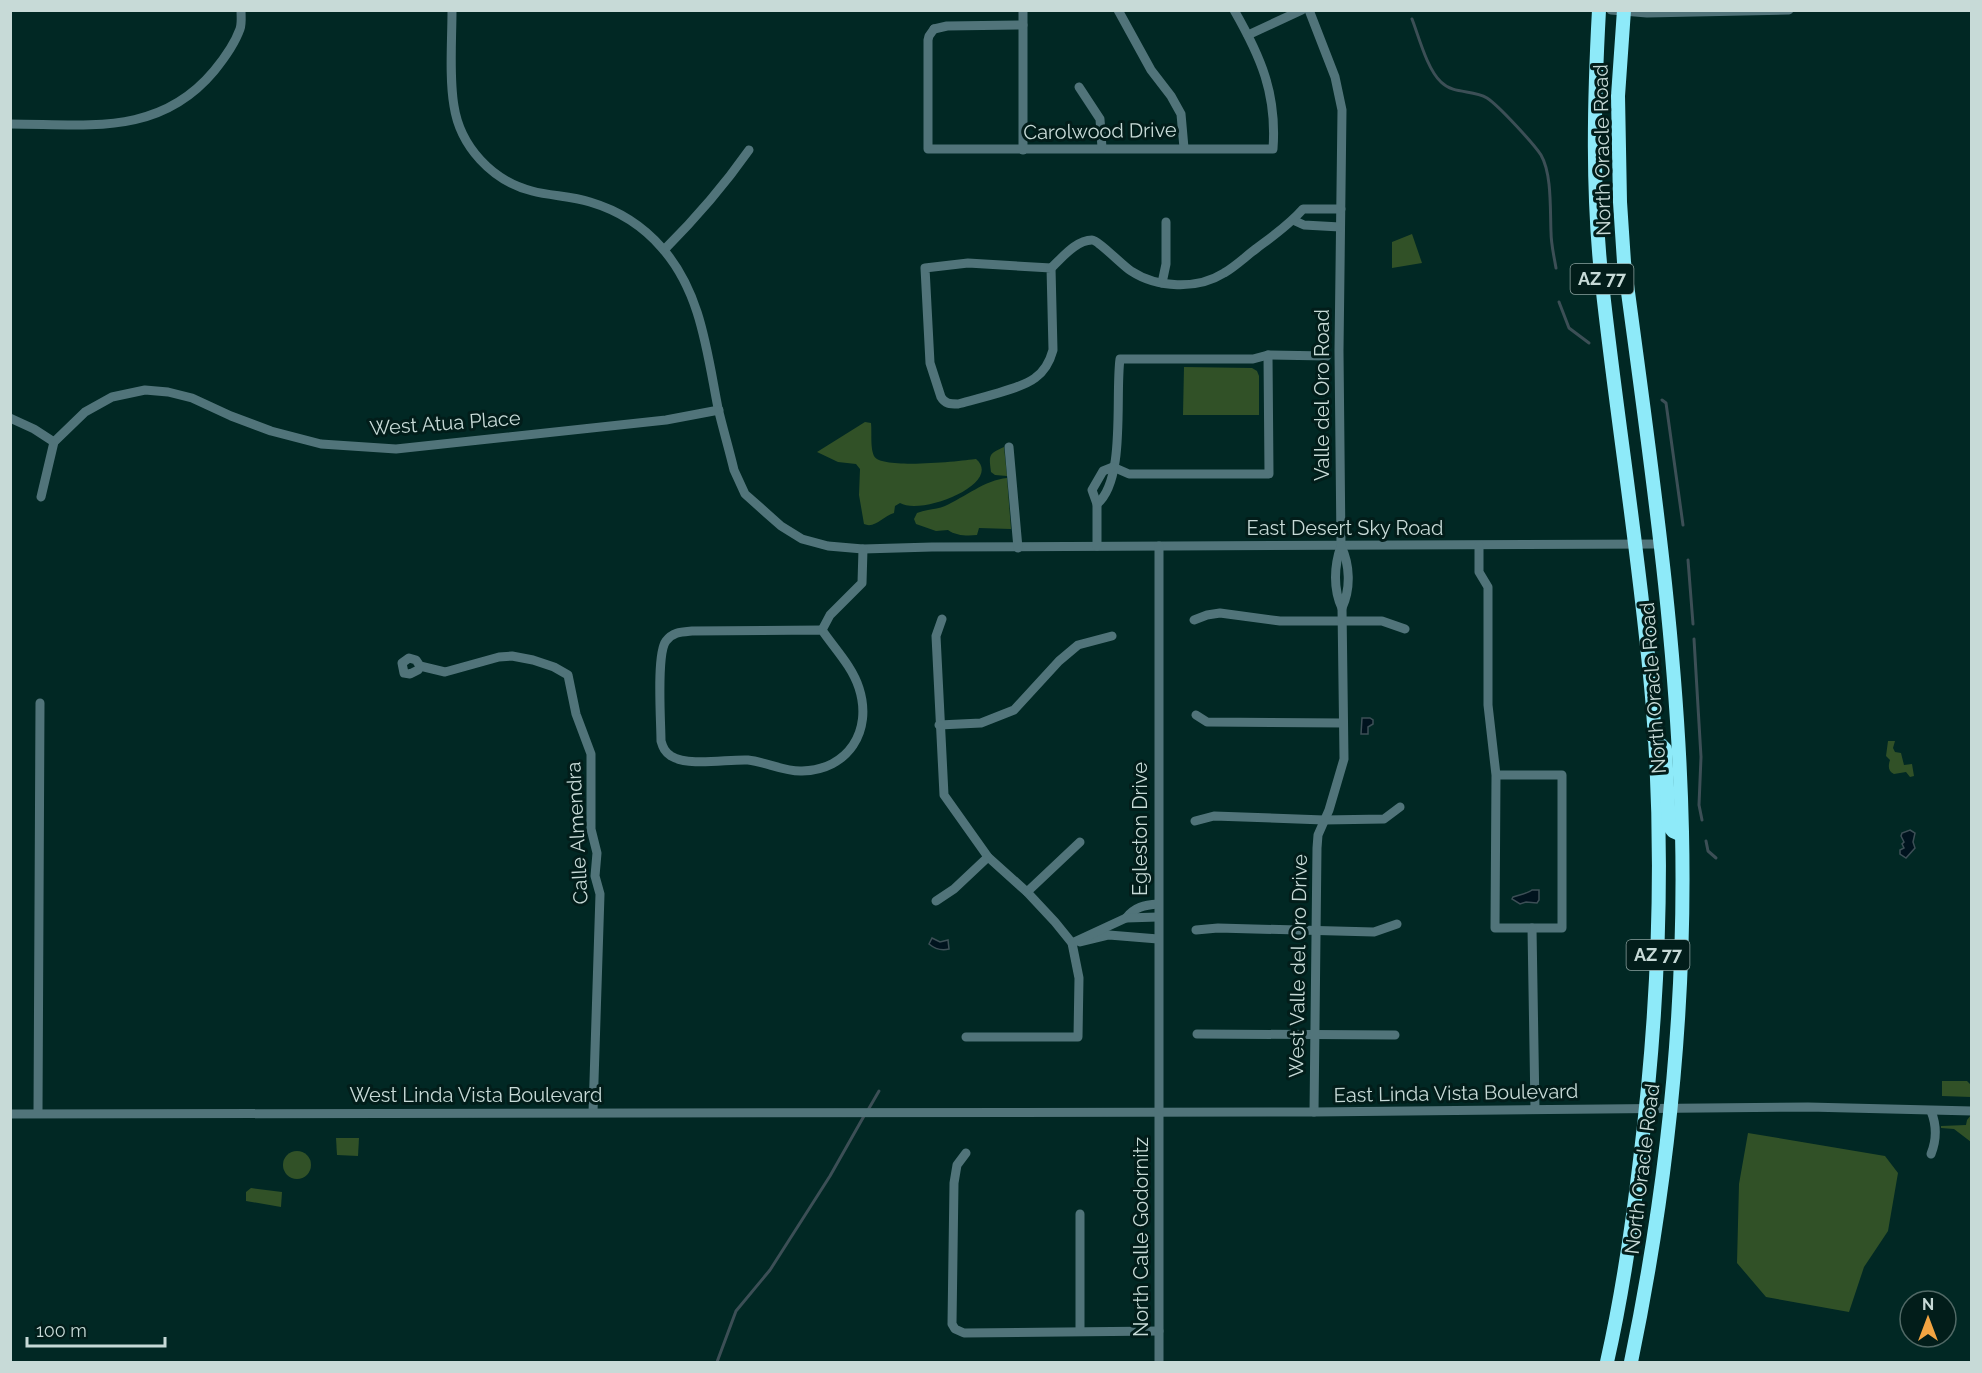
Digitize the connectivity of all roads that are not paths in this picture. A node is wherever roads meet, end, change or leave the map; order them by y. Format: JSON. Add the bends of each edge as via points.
{"nodes":[{"id":1,"x":241,"y":10,"type":"edge"},
{"id":2,"x":452,"y":10,"type":"edge"},
{"id":3,"x":1023,"y":10,"type":"edge"},
{"id":4,"x":1118,"y":10,"type":"edge"},
{"id":5,"x":1234,"y":10,"type":"edge"},
{"id":6,"x":1302,"y":10,"type":"edge"},
{"id":7,"x":1309,"y":10,"type":"edge"},
{"id":8,"x":1599,"y":10,"type":"edge"},
{"id":9,"x":1611,"y":10,"type":"edge"},
{"id":10,"x":1789,"y":10,"type":"edge"},
{"id":11,"x":1624,"y":11,"type":"edge"},
{"id":12,"x":1753,"y":11,"type":"edge"},
{"id":13,"x":1023,"y":25,"type":"junction"},
{"id":14,"x":1248,"y":35,"type":"junction"},
{"id":15,"x":1078,"y":87,"type":"dead end"},
{"id":16,"x":10,"y":124,"type":"edge"},
{"id":17,"x":1102,"y":148,"type":"junction"},
{"id":18,"x":1184,"y":148,"type":"junction"},
{"id":19,"x":749,"y":150,"type":"dead end"},
{"id":20,"x":1023,"y":150,"type":"junction"},
{"id":21,"x":1341,"y":209,"type":"junction"},
{"id":22,"x":1293,"y":220,"type":"junction"},
{"id":23,"x":1166,"y":222,"type":"dead end"},
{"id":24,"x":1341,"y":227,"type":"junction"},
{"id":25,"x":664,"y":250,"type":"junction"},
{"id":26,"x":1051,"y":268,"type":"junction"},
{"id":27,"x":1162,"y":283,"type":"junction"},
{"id":28,"x":1268,"y":355,"type":"junction"},
{"id":29,"x":1327,"y":356,"type":"dead end"},
{"id":30,"x":719,"y":410,"type":"junction"},
{"id":31,"x":10,"y":418,"type":"edge"},
{"id":32,"x":54,"y":442,"type":"junction"},
{"id":33,"x":1009,"y":447,"type":"dead end"},
{"id":34,"x":1113,"y":467,"type":"junction"},
{"id":35,"x":40,"y":497,"type":"dead end"},
{"id":36,"x":1660,"y":544,"type":"junction"},
{"id":37,"x":1097,"y":546,"type":"junction"},
{"id":38,"x":1159,"y":546,"type":"junction"},
{"id":39,"x":1341,"y":546,"type":"junction"},
{"id":40,"x":1479,"y":546,"type":"junction"},
{"id":41,"x":1636,"y":546,"type":"junction"},
{"id":42,"x":1018,"y":548,"type":"junction"},
{"id":43,"x":863,"y":549,"type":"junction"},
{"id":44,"x":942,"y":619,"type":"dead end"},
{"id":45,"x":1194,"y":620,"type":"dead end"},
{"id":46,"x":1342,"y":621,"type":"junction"},
{"id":47,"x":1405,"y":629,"type":"dead end"},
{"id":48,"x":822,"y":630,"type":"junction"},
{"id":49,"x":1112,"y":636,"type":"dead end"},
{"id":50,"x":420,"y":666,"type":"dead end"},
{"id":51,"x":40,"y":703,"type":"dead end"},
{"id":52,"x":1196,"y":715,"type":"dead end"},
{"id":53,"x":1343,"y":723,"type":"junction"},
{"id":54,"x":939,"y":725,"type":"junction"},
{"id":55,"x":1654,"y":738,"type":"junction"},
{"id":56,"x":1496,"y":775,"type":"junction"},
{"id":57,"x":1400,"y":807,"type":"dead end"},
{"id":58,"x":1324,"y":820,"type":"junction"},
{"id":59,"x":1195,"y":821,"type":"dead end"},
{"id":60,"x":1682,"y":836,"type":"junction"},
{"id":61,"x":1080,"y":842,"type":"dead end"},
{"id":62,"x":988,"y":857,"type":"junction"},
{"id":63,"x":1027,"y":892,"type":"junction"},
{"id":64,"x":936,"y":901,"type":"dead end"},
{"id":65,"x":1158,"y":904,"type":"junction"},
{"id":66,"x":1158,"y":917,"type":"junction"},
{"id":67,"x":1126,"y":918,"type":"junction"},
{"id":68,"x":1397,"y":924,"type":"dead end"},
{"id":69,"x":1532,"y":928,"type":"junction"},
{"id":70,"x":1196,"y":930,"type":"dead end"},
{"id":71,"x":1316,"y":931,"type":"junction"},
{"id":72,"x":1134,"y":937,"type":"junction"},
{"id":73,"x":1158,"y":939,"type":"junction"},
{"id":74,"x":1072,"y":943,"type":"junction"},
{"id":75,"x":1197,"y":1034,"type":"dead end"},
{"id":76,"x":1315,"y":1035,"type":"junction"},
{"id":77,"x":1395,"y":1035,"type":"dead end"},
{"id":78,"x":966,"y":1037,"type":"dead end"},
{"id":79,"x":1535,"y":1109,"type":"junction"},
{"id":80,"x":1646,"y":1109,"type":"junction"},
{"id":81,"x":1671,"y":1109,"type":"junction"},
{"id":82,"x":1931,"y":1111,"type":"junction"},
{"id":83,"x":1971,"y":1111,"type":"edge"},
{"id":84,"x":593,"y":1112,"type":"junction"},
{"id":85,"x":941,"y":1112,"type":"joint"},
{"id":86,"x":1158,"y":1112,"type":"junction"},
{"id":87,"x":1314,"y":1112,"type":"junction"},
{"id":88,"x":38,"y":1113,"type":"junction"},
{"id":89,"x":10,"y":1114,"type":"edge"},
{"id":90,"x":966,"y":1153,"type":"dead end"},
{"id":91,"x":1931,"y":1155,"type":"dead end"},
{"id":92,"x":1080,"y":1214,"type":"dead end"},
{"id":93,"x":1080,"y":1331,"type":"junction"},
{"id":94,"x":1159,"y":1331,"type":"junction"},
{"id":95,"x":1159,"y":1362,"type":"edge"},
{"id":96,"x":1607,"y":1362,"type":"edge"},
{"id":97,"x":1631,"y":1362,"type":"edge"}],
"edges":[{"from":1,"to":16,"type":"street","via":[[241,28],[221,62],[202,85],[178,103],[123,123]]},
{"from":2,"to":25,"type":"street","name":"East Desert Sky Road","via":[[454,107],[460,128],[474,152],[499,176],[523,188],[577,198],[621,215]]},
{"from":3,"to":13,"type":"street"},
{"from":4,"to":18,"type":"street","via":[[1181,114]]},
{"from":5,"to":14,"type":"street"},
{"from":6,"to":14,"type":"street"},
{"from":7,"to":21,"type":"street","name":"Valle del Oro Road","via":[[1335,77],[1341,110]]},
{"from":8,"to":41,"type":"highway","name":"North Oracle Road","number":"AZ 77","via":[[1595,128],[1602,280]]},
{"from":9,"to":11,"type":"street"},
{"from":10,"to":12,"type":"street"},
{"from":11,"to":12,"type":"street"},
{"from":11,"to":36,"type":"highway","name":"North Oracle Road","number":"AZ 77","via":[[1618,96],[1624,262]]},
{"from":13,"to":20,"type":"street"},
{"from":13,"to":20,"type":"street","name":"Carolwood Drive","via":[[932,27],[928,40],[928,149]]},
{"from":14,"to":18,"type":"street","name":"Carolwood Drive","via":[[1268,83],[1275,122],[1273,149]]},
{"from":15,"to":17,"type":"street","via":[[1100,119]]},
{"from":17,"to":18,"type":"street","name":"Carolwood Drive"},
{"from":17,"to":20,"type":"street","name":"Carolwood Drive"},
{"from":19,"to":25,"type":"street","via":[[703,210]]},
{"from":21,"to":22,"type":"street","via":[[1303,209]]},
{"from":21,"to":24,"type":"street","name":"Valle del Oro Road"},
{"from":22,"to":24,"type":"street","via":[[1304,225]]},
{"from":22,"to":27,"type":"street","via":[[1223,274],[1195,284]]},
{"from":23,"to":27,"type":"street"},
{"from":24,"to":39,"type":"street","name":"Valle del Oro Road"},
{"from":25,"to":30,"type":"street","name":"East Desert Sky Road","via":[[694,301]]},
{"from":26,"to":26,"type":"street","via":[[968,263],[925,268],[930,363],[944,401],[957,404],[980,398],[1027,383],[1043,371],[1053,350]]},
{"from":26,"to":27,"type":"street","via":[[1074,246],[1091,240],[1100,242],[1131,271]]},
{"from":28,"to":29,"type":"street"},
{"from":28,"to":34,"type":"street","via":[[1253,359],[1120,358],[1118,438]]},
{"from":28,"to":34,"type":"street","via":[[1269,474],[1129,474]]},
{"from":30,"to":32,"type":"street","name":"West Atua Place","via":[[666,420],[396,449],[321,444],[271,431],[192,398],[145,390],[112,397],[85,412]]},
{"from":30,"to":43,"type":"street","name":"East Desert Sky Road","via":[[734,470],[745,494],[761,510],[802,540]]},
{"from":31,"to":32,"type":"street"},
{"from":32,"to":35,"type":"street"},
{"from":33,"to":42,"type":"street"},
{"from":34,"to":37,"type":"street","via":[[1103,471],[1092,490],[1097,504]]},
{"from":36,"to":41,"type":"street","name":"East Desert Sky Road"},
{"from":36,"to":60,"type":"highway","name":"North Oracle Road","number":"AZ 77","via":[[1671,643]]},
{"from":37,"to":38,"type":"street","name":"East Desert Sky Road"},
{"from":37,"to":42,"type":"street","name":"East Desert Sky Road"},
{"from":38,"to":39,"type":"street","name":"East Desert Sky Road"},
{"from":38,"to":65,"type":"street","name":"Egleston Drive"},
{"from":39,"to":40,"type":"street","name":"East Desert Sky Road"},
{"from":39,"to":46,"type":"street","name":"West Valle del Oro Drive","via":[[1347,560],[1348,595]]},
{"from":40,"to":41,"type":"street","name":"East Desert Sky Road"},
{"from":40,"to":56,"type":"street","via":[[1479,572],[1488,587],[1488,705]]},
{"from":41,"to":55,"type":"highway","name":"North Oracle Road","number":"AZ 77"},
{"from":42,"to":43,"type":"street","name":"East Desert Sky Road"},
{"from":43,"to":48,"type":"street","via":[[862,583],[830,615]]},
{"from":44,"to":54,"type":"street","via":[[936,636]]},
{"from":45,"to":46,"type":"street","via":[[1220,613],[1280,621]]},
{"from":46,"to":47,"type":"street","via":[[1382,621]]},
{"from":46,"to":53,"type":"street","name":"West Valle del Oro Drive"},
{"from":48,"to":48,"type":"street","via":[[675,633],[665,643],[661,657],[664,750],[684,760],[749,760],[800,772],[822,770],[839,761],[855,744],[863,723],[859,688]]},
{"from":49,"to":54,"type":"street","via":[[1078,645],[1014,710],[981,723]]},
{"from":50,"to":84,"type":"street","name":"Calle Almendra","via":[[446,672],[512,656],[554,667],[568,675],[576,714],[591,754],[591,829],[597,849],[595,876],[600,894]]},
{"from":51,"to":88,"type":"street"},
{"from":52,"to":53,"type":"street","via":[[1207,722]]},
{"from":53,"to":58,"type":"street","name":"West Valle del Oro Drive","via":[[1343,767]]},
{"from":54,"to":62,"type":"street","via":[[944,795]]},
{"from":55,"to":60,"type":"highway","via":[[1665,749],[1669,826]]},
{"from":55,"to":80,"type":"highway","name":"North Oracle Road","number":"AZ 77","via":[[1658,951]]},
{"from":56,"to":69,"type":"street","via":[[1495,928]]},
{"from":56,"to":69,"type":"street","via":[[1562,775],[1562,928]]},
{"from":57,"to":58,"type":"street","via":[[1384,819]]},
{"from":58,"to":59,"type":"street","via":[[1214,816]]},
{"from":58,"to":71,"type":"street","name":"West Valle del Oro Drive","via":[[1317,848]]},
{"from":60,"to":81,"type":"highway","name":"North Oracle Road","number":"AZ 77"},
{"from":61,"to":63,"type":"street"},
{"from":62,"to":63,"type":"street"},
{"from":62,"to":64,"type":"street"},
{"from":63,"to":74,"type":"street"},
{"from":65,"to":66,"type":"street","name":"Egleston Drive"},
{"from":65,"to":67,"type":"street","via":[[1143,905]]},
{"from":66,"to":67,"type":"street"},
{"from":66,"to":73,"type":"street","name":"Egleston Drive"},
{"from":67,"to":72,"type":"street"},
{"from":67,"to":74,"type":"street"},
{"from":68,"to":71,"type":"street","via":[[1374,932]]},
{"from":69,"to":79,"type":"street"},
{"from":70,"to":71,"type":"street"},
{"from":71,"to":76,"type":"street","name":"West Valle del Oro Drive"},
{"from":72,"to":73,"type":"street"},
{"from":72,"to":74,"type":"street","via":[[1110,935]]},
{"from":73,"to":86,"type":"street","name":"Egleston Drive"},
{"from":74,"to":78,"type":"street","via":[[1079,978],[1078,1037]]},
{"from":75,"to":76,"type":"street"},
{"from":76,"to":77,"type":"street"},
{"from":76,"to":87,"type":"street","name":"West Valle del Oro Drive"},
{"from":79,"to":80,"type":"street","name":"East Linda Vista Boulevard"},
{"from":79,"to":87,"type":"street","name":"East Linda Vista Boulevard"},
{"from":80,"to":81,"type":"street","name":"East Linda Vista Boulevard"},
{"from":80,"to":96,"type":"highway","name":"North Oracle Road","number":"AZ 77","via":[[1632,1220]]},
{"from":81,"to":82,"type":"street","name":"East Linda Vista Boulevard","via":[[1808,1107]]},
{"from":81,"to":97,"type":"highway","name":"North Oracle Road","number":"AZ 77","via":[[1662,1188]]},
{"from":82,"to":83,"type":"street","name":"East Linda Vista Boulevard"},
{"from":82,"to":91,"type":"street","via":[[1936,1136]]},
{"from":84,"to":85,"type":"street","name":"West Linda Vista Boulevard"},
{"from":84,"to":88,"type":"street","name":"West Linda Vista Boulevard"},
{"from":85,"to":86,"type":"street","name":"East Linda Vista Boulevard"},
{"from":86,"to":87,"type":"street","name":"East Linda Vista Boulevard"},
{"from":86,"to":94,"type":"street","name":"North Calle Godornitz"},
{"from":88,"to":89,"type":"street","name":"West Linda Vista Boulevard"},
{"from":90,"to":93,"type":"street","via":[[957,1165],[954,1183],[952,1324],[964,1333]]},
{"from":92,"to":93,"type":"street"},
{"from":93,"to":94,"type":"street"},
{"from":94,"to":95,"type":"street","name":"North Calle Godornitz"}]}
